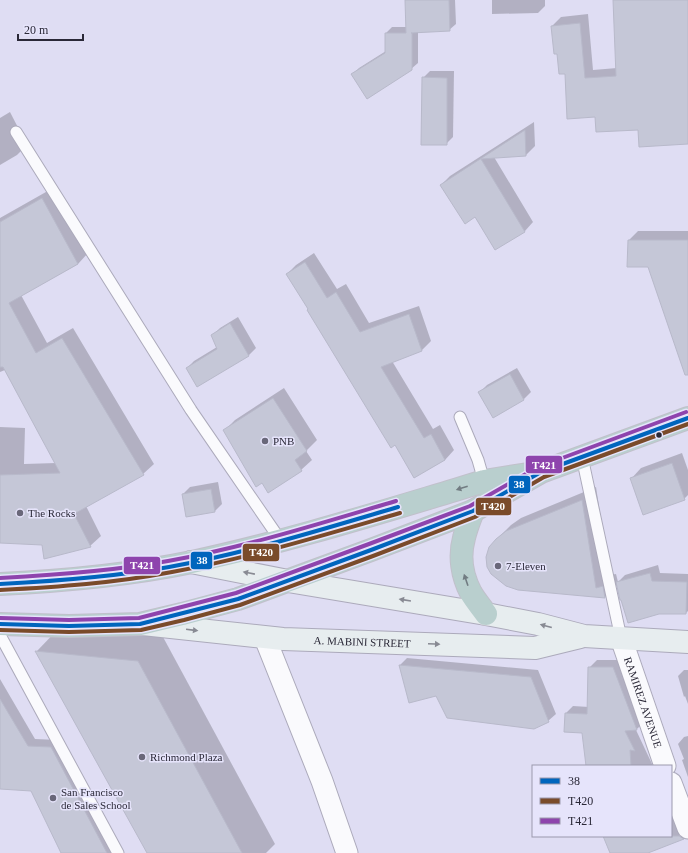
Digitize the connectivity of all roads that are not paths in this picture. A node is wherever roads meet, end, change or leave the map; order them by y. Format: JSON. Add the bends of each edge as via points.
{"nodes":[{"id":1,"x":16,"y":132,"type":"dead end"},
{"id":2,"x":460,"y":417,"type":"dead end"},
{"id":3,"x":688,"y":418,"type":"edge"},
{"id":4,"x":582,"y":457,"type":"junction"},
{"id":5,"x":541,"y":472,"type":"junction"},
{"id":6,"x":484,"y":481,"type":"junction"},
{"id":7,"x":473,"y":511,"type":"junction"},
{"id":8,"x":281,"y":541,"type":"junction"},
{"id":9,"x":191,"y":562,"type":"junction"},
{"id":10,"x":288,"y":581,"type":"junction"},
{"id":11,"x":0,"y":584,"type":"edge"},
{"id":12,"x":486,"y":614,"type":"junction"},
{"id":13,"x":0,"y":624,"type":"edge"},
{"id":14,"x":140,"y":624,"type":"junction"},
{"id":15,"x":0,"y":635,"type":"edge"},
{"id":16,"x":584,"y":636,"type":"junction"},
{"id":17,"x":265,"y":638,"type":"junction"},
{"id":18,"x":621,"y":638,"type":"junction"},
{"id":19,"x":688,"y":642,"type":"edge"},
{"id":20,"x":665,"y":765,"type":"edge"},
{"id":21,"x":672,"y":786,"type":"edge"},
{"id":22,"x":688,"y":828,"type":"edge"},
{"id":23,"x":118,"y":853,"type":"edge"},
{"id":24,"x":347,"y":853,"type":"edge"}],
"edges":[{"from":1,"to":8,"type":"lane","via":[[191,410]]},
{"from":2,"to":6,"type":"lane"},
{"from":3,"to":4,"type":"highway"},
{"from":4,"to":5,"type":"highway"},
{"from":4,"to":18,"type":"lane"},
{"from":5,"to":6,"type":"highway"},
{"from":5,"to":7,"type":"highway"},
{"from":6,"to":8,"type":"highway","one_way":true},
{"from":7,"to":10,"type":"highway"},
{"from":12,"to":7,"type":"highway","one_way":true,"via":[[471,594],[462,566],[464,537]]},
{"from":8,"to":9,"type":"highway"},
{"from":10,"to":9,"type":"main road","name":"A. MABINI STREET","one_way":true},
{"from":9,"to":11,"type":"highway","via":[[116,575]]},
{"from":12,"to":10,"type":"main road","name":"A. MABINI STREET","one_way":true},
{"from":10,"to":14,"type":"highway","via":[[238,599]]},
{"from":16,"to":12,"type":"main road","name":"A. MABINI STREET","one_way":true},
{"from":13,"to":14,"type":"highway"},
{"from":14,"to":17,"type":"main road","name":"A. MABINI STREET","one_way":true},
{"from":15,"to":23,"type":"lane"},
{"from":17,"to":16,"type":"main road","name":"A. MABINI STREET","one_way":true,"via":[[535,648]]},
{"from":16,"to":18,"type":"main road","name":"A. MABINI STREET"},
{"from":17,"to":24,"type":"street","via":[[322,781]]},
{"from":18,"to":19,"type":"main road","name":"A. MABINI STREET"},
{"from":18,"to":20,"type":"street","name":"RAMIREZ AVENUE"},
{"from":21,"to":22,"type":"street"}]}
